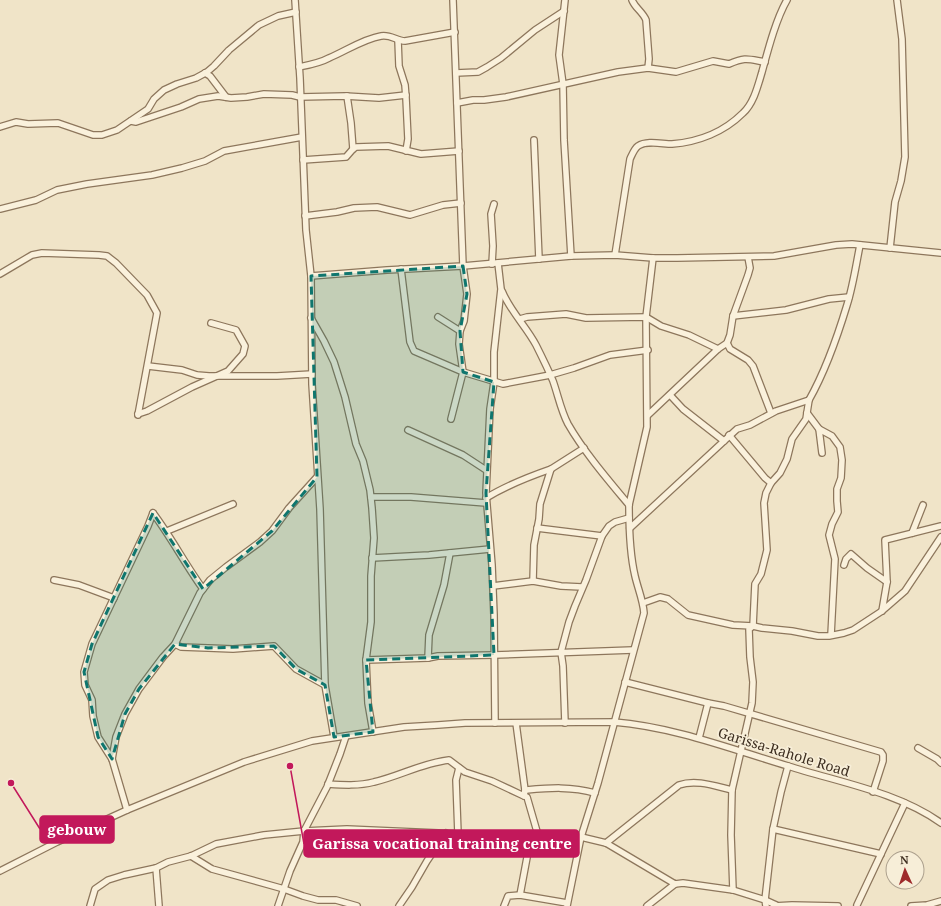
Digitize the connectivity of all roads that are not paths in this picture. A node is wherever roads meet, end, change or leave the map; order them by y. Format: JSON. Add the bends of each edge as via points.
{"nodes":[{"id":1,"x":295,"y":0,"type":"edge"},
{"id":2,"x":453,"y":0,"type":"edge"},
{"id":3,"x":565,"y":0,"type":"edge"},
{"id":4,"x":632,"y":0,"type":"edge"},
{"id":5,"x":787,"y":0,"type":"edge"},
{"id":6,"x":897,"y":0,"type":"edge"},
{"id":7,"x":564,"y":11,"type":"junction"},
{"id":8,"x":296,"y":12,"type":"junction"},
{"id":9,"x":454,"y":32,"type":"junction"},
{"id":10,"x":398,"y":40,"type":"junction"},
{"id":11,"x":764,"y":62,"type":"junction"},
{"id":12,"x":299,"y":67,"type":"junction"},
{"id":13,"x":648,"y":68,"type":"junction"},
{"id":14,"x":205,"y":73,"type":"junction"},
{"id":15,"x":456,"y":74,"type":"junction"},
{"id":16,"x":563,"y":84,"type":"junction"},
{"id":17,"x":406,"y":95,"type":"junction"},
{"id":18,"x":347,"y":96,"type":"junction"},
{"id":19,"x":300,"y":97,"type":"junction"},
{"id":20,"x":226,"y":98,"type":"junction"},
{"id":21,"x":458,"y":103,"type":"junction"},
{"id":22,"x":131,"y":121,"type":"junction"},
{"id":23,"x":0,"y":127,"type":"edge"},
{"id":24,"x":302,"y":137,"type":"junction"},
{"id":25,"x":534,"y":140,"type":"dead end"},
{"id":26,"x":353,"y":149,"type":"junction"},
{"id":27,"x":406,"y":151,"type":"junction"},
{"id":28,"x":460,"y":151,"type":"junction"},
{"id":29,"x":303,"y":160,"type":"junction"},
{"id":30,"x":461,"y":204,"type":"junction"},
{"id":31,"x":494,"y":204,"type":"dead end"},
{"id":32,"x":0,"y":209,"type":"edge"},
{"id":33,"x":305,"y":216,"type":"junction"},
{"id":34,"x":860,"y":245,"type":"junction"},
{"id":35,"x":890,"y":248,"type":"junction"},
{"id":36,"x":941,"y":253,"type":"edge"},
{"id":37,"x":615,"y":254,"type":"junction"},
{"id":38,"x":571,"y":256,"type":"junction"},
{"id":39,"x":653,"y":258,"type":"junction"},
{"id":40,"x":748,"y":258,"type":"junction"},
{"id":41,"x":539,"y":260,"type":"junction"},
{"id":42,"x":495,"y":263,"type":"junction"},
{"id":43,"x":463,"y":266,"type":"junction"},
{"id":44,"x":401,"y":269,"type":"junction"},
{"id":45,"x":0,"y":274,"type":"edge"},
{"id":46,"x":311,"y":276,"type":"junction"},
{"id":47,"x":501,"y":289,"type":"junction"},
{"id":48,"x":849,"y":297,"type":"junction"},
{"id":49,"x":733,"y":316,"type":"junction"},
{"id":50,"x":438,"y":317,"type":"dead end"},
{"id":51,"x":646,"y":317,"type":"junction"},
{"id":52,"x":311,"y":318,"type":"junction"},
{"id":53,"x":520,"y":319,"type":"junction"},
{"id":54,"x":211,"y":323,"type":"dead end"},
{"id":55,"x":460,"y":331,"type":"junction"},
{"id":56,"x":726,"y":342,"type":"junction"},
{"id":57,"x":718,"y":349,"type":"junction"},
{"id":58,"x":648,"y":350,"type":"junction"},
{"id":59,"x":148,"y":366,"type":"junction"},
{"id":60,"x":463,"y":372,"type":"junction"},
{"id":61,"x":312,"y":374,"type":"junction"},
{"id":62,"x":550,"y":375,"type":"junction"},
{"id":63,"x":216,"y":376,"type":"junction"},
{"id":64,"x":494,"y":382,"type":"junction"},
{"id":65,"x":670,"y":395,"type":"junction"},
{"id":66,"x":809,"y":400,"type":"junction"},
{"id":67,"x":771,"y":413,"type":"junction"},
{"id":68,"x":808,"y":413,"type":"junction"},
{"id":69,"x":648,"y":415,"type":"junction"},
{"id":70,"x":450,"y":419,"type":"dead end"},
{"id":71,"x":819,"y":429,"type":"junction"},
{"id":72,"x":408,"y":430,"type":"dead end"},
{"id":73,"x":729,"y":435,"type":"junction"},
{"id":74,"x":724,"y":441,"type":"junction"},
{"id":75,"x":584,"y":448,"type":"junction"},
{"id":76,"x":822,"y":453,"type":"dead end"},
{"id":77,"x":551,"y":469,"type":"junction"},
{"id":78,"x":486,"y":470,"type":"junction"},
{"id":79,"x":317,"y":477,"type":"junction"},
{"id":80,"x":771,"y":483,"type":"junction"},
{"id":81,"x":371,"y":496,"type":"junction"},
{"id":82,"x":486,"y":500,"type":"junction"},
{"id":83,"x":233,"y":504,"type":"dead end"},
{"id":84,"x":629,"y":505,"type":"junction"},
{"id":85,"x":923,"y":505,"type":"dead end"},
{"id":86,"x":629,"y":518,"type":"junction"},
{"id":87,"x":941,"y":526,"type":"edge"},
{"id":88,"x":537,"y":528,"type":"junction"},
{"id":89,"x":630,"y":528,"type":"junction"},
{"id":90,"x":167,"y":531,"type":"junction"},
{"id":91,"x":912,"y":533,"type":"junction"},
{"id":92,"x":602,"y":536,"type":"junction"},
{"id":93,"x":941,"y":537,"type":"edge"},
{"id":94,"x":490,"y":550,"type":"junction"},
{"id":95,"x":450,"y":553,"type":"junction"},
{"id":96,"x":372,"y":558,"type":"junction"},
{"id":97,"x":844,"y":565,"type":"dead end"},
{"id":98,"x":54,"y":580,"type":"dead end"},
{"id":99,"x":533,"y":581,"type":"junction"},
{"id":100,"x":887,"y":582,"type":"junction"},
{"id":101,"x":493,"y":586,"type":"junction"},
{"id":102,"x":582,"y":587,"type":"junction"},
{"id":103,"x":203,"y":589,"type":"junction"},
{"id":104,"x":114,"y":598,"type":"junction"},
{"id":105,"x":643,"y":603,"type":"junction"},
{"id":106,"x":882,"y":611,"type":"junction"},
{"id":107,"x":753,"y":626,"type":"junction"},
{"id":108,"x":831,"y":635,"type":"junction"},
{"id":109,"x":175,"y":644,"type":"junction"},
{"id":110,"x":633,"y":650,"type":"junction"},
{"id":111,"x":561,"y":652,"type":"junction"},
{"id":112,"x":494,"y":655,"type":"junction"},
{"id":113,"x":428,"y":658,"type":"junction"},
{"id":114,"x":366,"y":660,"type":"junction"},
{"id":115,"x":625,"y":682,"type":"junction"},
{"id":116,"x":325,"y":685,"type":"junction"},
{"id":117,"x":708,"y":704,"type":"junction"},
{"id":118,"x":750,"y":714,"type":"junction"},
{"id":119,"x":614,"y":722,"type":"junction"},
{"id":120,"x":495,"y":723,"type":"junction"},
{"id":121,"x":516,"y":723,"type":"junction"},
{"id":122,"x":565,"y":723,"type":"junction"},
{"id":123,"x":373,"y":732,"type":"junction"},
{"id":124,"x":346,"y":736,"type":"junction"},
{"id":125,"x":334,"y":737,"type":"junction"},
{"id":126,"x":699,"y":738,"type":"junction"},
{"id":127,"x":918,"y":748,"type":"dead end"},
{"id":128,"x":740,"y":751,"type":"junction"},
{"id":129,"x":112,"y":759,"type":"junction"},
{"id":130,"x":941,"y":763,"type":"edge"},
{"id":131,"x":788,"y":766,"type":"junction"},
{"id":132,"x":460,"y":768,"type":"junction"},
{"id":133,"x":328,"y":784,"type":"junction"},
{"id":134,"x":732,"y":790,"type":"junction"},
{"id":135,"x":873,"y":792,"type":"junction"},
{"id":136,"x":524,"y":793,"type":"junction"},
{"id":137,"x":595,"y":793,"type":"junction"},
{"id":138,"x":905,"y":803,"type":"junction"},
{"id":139,"x":127,"y":810,"type":"junction"},
{"id":140,"x":941,"y":823,"type":"edge"},
{"id":141,"x":773,"y":829,"type":"junction"},
{"id":142,"x":304,"y":831,"type":"junction"},
{"id":143,"x":446,"y":833,"type":"junction"},
{"id":144,"x":458,"y":834,"type":"junction"},
{"id":145,"x":534,"y":836,"type":"junction"},
{"id":146,"x":580,"y":840,"type":"junction"},
{"id":147,"x":606,"y":843,"type":"junction"},
{"id":148,"x":881,"y":854,"type":"junction"},
{"id":149,"x":191,"y":856,"type":"junction"},
{"id":150,"x":156,"y":868,"type":"junction"},
{"id":151,"x":0,"y":871,"type":"edge"},
{"id":152,"x":676,"y":884,"type":"junction"},
{"id":153,"x":284,"y":889,"type":"junction"},
{"id":154,"x":733,"y":890,"type":"junction"},
{"id":155,"x":520,"y":895,"type":"junction"},
{"id":156,"x":941,"y":901,"type":"edge"},
{"id":157,"x":766,"y":903,"type":"edge"},
{"id":158,"x":567,"y":905,"type":"edge"},
{"id":159,"x":927,"y":905,"type":"edge"},
{"id":160,"x":90,"y":906,"type":"edge"},
{"id":161,"x":159,"y":906,"type":"edge"},
{"id":162,"x":278,"y":906,"type":"edge"},
{"id":163,"x":357,"y":906,"type":"edge"},
{"id":164,"x":399,"y":906,"type":"edge"},
{"id":165,"x":504,"y":906,"type":"edge"},
{"id":166,"x":647,"y":906,"type":"edge"},
{"id":167,"x":775,"y":906,"type":"edge"},
{"id":168,"x":822,"y":906,"type":"edge"},
{"id":169,"x":838,"y":906,"type":"edge"},
{"id":170,"x":856,"y":906,"type":"edge"},
{"id":171,"x":865,"y":906,"type":"edge"},
{"id":172,"x":911,"y":906,"type":"edge"}],
"edges":[{"from":1,"to":8,"type":"street"},
{"from":2,"to":9,"type":"street"},
{"from":3,"to":7,"type":"street"},
{"from":4,"to":13,"type":"street","via":[[646,20]]},
{"from":5,"to":11,"type":"street"},
{"from":6,"to":35,"type":"street","via":[[902,39],[905,157],[895,202]]},
{"from":7,"to":15,"type":"street","via":[[487,67],[478,72]]},
{"from":7,"to":16,"type":"street","via":[[559,55]]},
{"from":8,"to":12,"type":"street"},
{"from":8,"to":14,"type":"street","via":[[278,16],[260,25],[242,38]]},
{"from":9,"to":10,"type":"street","via":[[406,41]]},
{"from":9,"to":15,"type":"street"},
{"from":10,"to":12,"type":"street","via":[[383,35],[329,59]]},
{"from":10,"to":17,"type":"street","via":[[399,66]]},
{"from":11,"to":13,"type":"street","via":[[748,59],[736,60],[729,64],[713,61],[676,72]]},
{"from":11,"to":37,"type":"street","via":[[756,92],[744,113],[727,125],[710,136],[672,144],[647,144],[639,146],[634,151],[630,159]]},
{"from":12,"to":19,"type":"street"},
{"from":13,"to":16,"type":"street","via":[[605,74]]},
{"from":14,"to":20,"type":"street"},
{"from":14,"to":22,"type":"street","via":[[164,90],[154,99],[148,110]]},
{"from":15,"to":21,"type":"street"},
{"from":16,"to":21,"type":"street","via":[[506,97]]},
{"from":16,"to":38,"type":"street"},
{"from":17,"to":18,"type":"street","via":[[379,98]]},
{"from":17,"to":27,"type":"street"},
{"from":18,"to":19,"type":"street"},
{"from":18,"to":26,"type":"street"},
{"from":19,"to":20,"type":"street","via":[[264,94]]},
{"from":19,"to":24,"type":"street"},
{"from":20,"to":22,"type":"street","via":[[218,96],[199,99],[136,122]]},
{"from":21,"to":28,"type":"street"},
{"from":22,"to":23,"type":"street","via":[[117,130],[102,135],[84,133],[58,123],[16,122]]},
{"from":24,"to":29,"type":"street"},
{"from":24,"to":32,"type":"street","via":[[224,151],[204,161],[152,175],[57,190],[36,200]]},
{"from":25,"to":41,"type":"street"},
{"from":26,"to":27,"type":"street","via":[[388,146]]},
{"from":26,"to":29,"type":"street","via":[[346,157]]},
{"from":27,"to":28,"type":"street","via":[[421,154]]},
{"from":28,"to":30,"type":"street"},
{"from":29,"to":33,"type":"street"},
{"from":30,"to":33,"type":"street","via":[[410,215],[377,207]]},
{"from":30,"to":43,"type":"street"},
{"from":31,"to":42,"type":"street","via":[[491,214]]},
{"from":33,"to":46,"type":"street"},
{"from":34,"to":35,"type":"street"},
{"from":34,"to":40,"type":"street","via":[[836,245]]},
{"from":34,"to":48,"type":"street"},
{"from":35,"to":36,"type":"street"},
{"from":37,"to":38,"type":"street"},
{"from":37,"to":39,"type":"street"},
{"from":38,"to":41,"type":"street"},
{"from":39,"to":40,"type":"street"},
{"from":39,"to":51,"type":"street"},
{"from":40,"to":49,"type":"street","via":[[750,268]]},
{"from":41,"to":42,"type":"street"},
{"from":42,"to":43,"type":"street"},
{"from":42,"to":47,"type":"street"},
{"from":43,"to":44,"type":"street"},
{"from":43,"to":55,"type":"street","via":[[467,294],[464,321]]},
{"from":44,"to":46,"type":"street"},
{"from":44,"to":60,"type":"street","via":[[410,342],[414,351]]},
{"from":45,"to":59,"type":"street","via":[[32,255],[42,253],[107,256],[147,295],[157,313]]},
{"from":46,"to":52,"type":"street"},
{"from":47,"to":53,"type":"street","via":[[507,303]]},
{"from":47,"to":64,"type":"street","via":[[494,352]]},
{"from":48,"to":49,"type":"street","via":[[786,310]]},
{"from":48,"to":66,"type":"street","via":[[831,354]]},
{"from":49,"to":56,"type":"street","via":[[730,335]]},
{"from":50,"to":55,"type":"street"},
{"from":51,"to":53,"type":"street","via":[[586,318],[566,314]]},
{"from":51,"to":57,"type":"street","via":[[661,326],[689,335]]},
{"from":51,"to":58,"type":"street"},
{"from":52,"to":61,"type":"street"},
{"from":52,"to":81,"type":"street","via":[[340,378]]},
{"from":53,"to":62,"type":"street","via":[[535,342]]},
{"from":54,"to":63,"type":"street","via":[[236,330],[245,346],[243,354],[228,371]]},
{"from":55,"to":60,"type":"street"},
{"from":56,"to":57,"type":"street"},
{"from":56,"to":67,"type":"street","via":[[730,349],[753,366]]},
{"from":57,"to":65,"type":"street"},
{"from":58,"to":62,"type":"street","via":[[610,355]]},
{"from":58,"to":69,"type":"street"},
{"from":59,"to":63,"type":"street"},
{"from":59,"to":63,"type":"street","via":[[138,414]]},
{"from":60,"to":64,"type":"street"},
{"from":60,"to":70,"type":"street"},
{"from":61,"to":63,"type":"street"},
{"from":61,"to":79,"type":"street"},
{"from":62,"to":64,"type":"street","via":[[503,384]]},
{"from":62,"to":75,"type":"street","via":[[567,423]]},
{"from":64,"to":78,"type":"street"},
{"from":65,"to":69,"type":"street"},
{"from":65,"to":74,"type":"street","via":[[683,409]]},
{"from":66,"to":67,"type":"street"},
{"from":66,"to":68,"type":"street"},
{"from":67,"to":73,"type":"street"},
{"from":68,"to":71,"type":"street"},
{"from":68,"to":80,"type":"street","via":[[792,439],[780,473]]},
{"from":69,"to":84,"type":"street"},
{"from":71,"to":76,"type":"street"},
{"from":71,"to":108,"type":"street","via":[[832,436],[840,447],[842,460],[841,478],[837,489],[838,512],[829,535],[835,558]]},
{"from":72,"to":78,"type":"street","via":[[463,455]]},
{"from":73,"to":74,"type":"street"},
{"from":73,"to":80,"type":"street"},
{"from":74,"to":89,"type":"street"},
{"from":75,"to":77,"type":"street"},
{"from":75,"to":84,"type":"street"},
{"from":77,"to":82,"type":"street","via":[[500,489]]},
{"from":77,"to":88,"type":"street","via":[[540,504]]},
{"from":78,"to":82,"type":"street"},
{"from":79,"to":103,"type":"street","via":[[272,531],[210,580]]},
{"from":79,"to":116,"type":"street"},
{"from":80,"to":107,"type":"street","via":[[764,503],[767,550],[756,584]]},
{"from":81,"to":82,"type":"street"},
{"from":81,"to":96,"type":"street","via":[[374,538]]},
{"from":82,"to":94,"type":"street"},
{"from":83,"to":90,"type":"street"},
{"from":84,"to":86,"type":"street"},
{"from":85,"to":91,"type":"street"},
{"from":86,"to":89,"type":"street"},
{"from":86,"to":92,"type":"street","via":[[609,526]]},
{"from":87,"to":91,"type":"street"},
{"from":88,"to":92,"type":"street"},
{"from":88,"to":99,"type":"street"},
{"from":89,"to":105,"type":"street","via":[[635,575]]},
{"from":90,"to":103,"type":"street"},
{"from":90,"to":104,"type":"street","via":[[153,513]]},
{"from":91,"to":100,"type":"street","via":[[886,540]]},
{"from":92,"to":102,"type":"street"},
{"from":93,"to":106,"type":"street","via":[[905,591]]},
{"from":94,"to":95,"type":"street"},
{"from":94,"to":101,"type":"street"},
{"from":95,"to":96,"type":"street"},
{"from":95,"to":113,"type":"street","via":[[430,635]]},
{"from":96,"to":114,"type":"street","via":[[371,622]]},
{"from":97,"to":100,"type":"street","via":[[851,554]]},
{"from":98,"to":104,"type":"street","via":[[79,585]]},
{"from":99,"to":101,"type":"street"},
{"from":99,"to":102,"type":"street"},
{"from":100,"to":106,"type":"street"},
{"from":101,"to":112,"type":"street"},
{"from":102,"to":111,"type":"street"},
{"from":103,"to":109,"type":"street"},
{"from":104,"to":129,"type":"street","via":[[92,644],[84,672],[98,737]]},
{"from":105,"to":107,"type":"street","via":[[660,597],[668,600],[688,616],[733,625]]},
{"from":105,"to":110,"type":"street","via":[[644,613]]},
{"from":106,"to":108,"type":"street","via":[[853,630]]},
{"from":107,"to":108,"type":"street","via":[[818,636]]},
{"from":107,"to":118,"type":"street","via":[[749,630],[753,682]]},
{"from":109,"to":116,"type":"street","via":[[180,647],[233,649],[274,646],[296,669]]},
{"from":109,"to":129,"type":"street","via":[[139,689],[125,714]]},
{"from":110,"to":111,"type":"street"},
{"from":110,"to":115,"type":"street"},
{"from":111,"to":112,"type":"street"},
{"from":111,"to":122,"type":"street"},
{"from":112,"to":113,"type":"street"},
{"from":112,"to":120,"type":"street"},
{"from":113,"to":114,"type":"street"},
{"from":114,"to":123,"type":"street","via":[[368,703]]},
{"from":115,"to":117,"type":"street"},
{"from":115,"to":119,"type":"street"},
{"from":116,"to":125,"type":"street"},
{"from":117,"to":118,"type":"street"},
{"from":117,"to":126,"type":"street"},
{"from":118,"to":128,"type":"street"},
{"from":118,"to":135,"type":"street","via":[[881,752],[883,760]]},
{"from":119,"to":122,"type":"street","name":"Garissa-Rahole Road"},
{"from":119,"to":126,"type":"street","name":"Garissa-Rahole Road"},
{"from":119,"to":137,"type":"street"},
{"from":120,"to":121,"type":"street","name":"Garissa-Rahole Road"},
{"from":120,"to":123,"type":"street","name":"Garissa-Rahole Road","via":[[404,727]]},
{"from":121,"to":122,"type":"street","name":"Garissa-Rahole Road"},
{"from":121,"to":136,"type":"street"},
{"from":123,"to":124,"type":"street","name":"Garissa-Rahole Road"},
{"from":124,"to":125,"type":"street","name":"Garissa-Rahole Road"},
{"from":124,"to":133,"type":"street"},
{"from":125,"to":139,"type":"street","name":"Garissa-Rahole Road","via":[[244,762]]},
{"from":126,"to":128,"type":"street","name":"Garissa-Rahole Road"},
{"from":127,"to":130,"type":"street"},
{"from":128,"to":131,"type":"street","name":"Garissa-Rahole Road"},
{"from":128,"to":134,"type":"street"},
{"from":129,"to":139,"type":"street"},
{"from":131,"to":135,"type":"street","name":"Garissa-Rahole Road"},
{"from":131,"to":141,"type":"street"},
{"from":132,"to":133,"type":"street","via":[[452,761],[445,761],[431,763],[374,783]]},
{"from":132,"to":136,"type":"street"},
{"from":132,"to":144,"type":"street","via":[[456,780]]},
{"from":133,"to":142,"type":"street"},
{"from":134,"to":147,"type":"street","via":[[686,782]]},
{"from":134,"to":154,"type":"street"},
{"from":135,"to":138,"type":"street","name":"Garissa-Rahole Road"},
{"from":136,"to":137,"type":"street","via":[[566,788]]},
{"from":136,"to":145,"type":"street","via":[[527,797]]},
{"from":137,"to":146,"type":"street"},
{"from":138,"to":140,"type":"street","name":"Garissa-Rahole Road"},
{"from":138,"to":148,"type":"street"},
{"from":139,"to":151,"type":"street","name":"Garissa-Rahole Road"},
{"from":141,"to":148,"type":"street"},
{"from":141,"to":157,"type":"street"},
{"from":142,"to":143,"type":"street","via":[[347,829]]},
{"from":142,"to":149,"type":"street","via":[[216,844]]},
{"from":142,"to":153,"type":"street","via":[[303,842]]},
{"from":143,"to":144,"type":"street"},
{"from":143,"to":164,"type":"street"},
{"from":144,"to":145,"type":"street"},
{"from":145,"to":146,"type":"street"},
{"from":145,"to":155,"type":"street"},
{"from":146,"to":147,"type":"street"},
{"from":146,"to":158,"type":"street"},
{"from":147,"to":152,"type":"street"},
{"from":148,"to":170,"type":"street"},
{"from":149,"to":150,"type":"street"},
{"from":149,"to":153,"type":"street","via":[[212,869]]},
{"from":150,"to":160,"type":"street","via":[[103,882],[95,889]]},
{"from":150,"to":161,"type":"street"},
{"from":152,"to":154,"type":"street"},
{"from":152,"to":166,"type":"street"},
{"from":153,"to":162,"type":"street"},
{"from":153,"to":163,"type":"street","via":[[318,900],[336,900]]},
{"from":154,"to":157,"type":"street"},
{"from":155,"to":158,"type":"street"},
{"from":155,"to":165,"type":"street","via":[[508,896]]},
{"from":156,"to":159,"type":"street"},
{"from":157,"to":167,"type":"street"},
{"from":159,"to":172,"type":"street"},
{"from":167,"to":168,"type":"street"},
{"from":168,"to":169,"type":"street"},
{"from":170,"to":171,"type":"street"}]}
